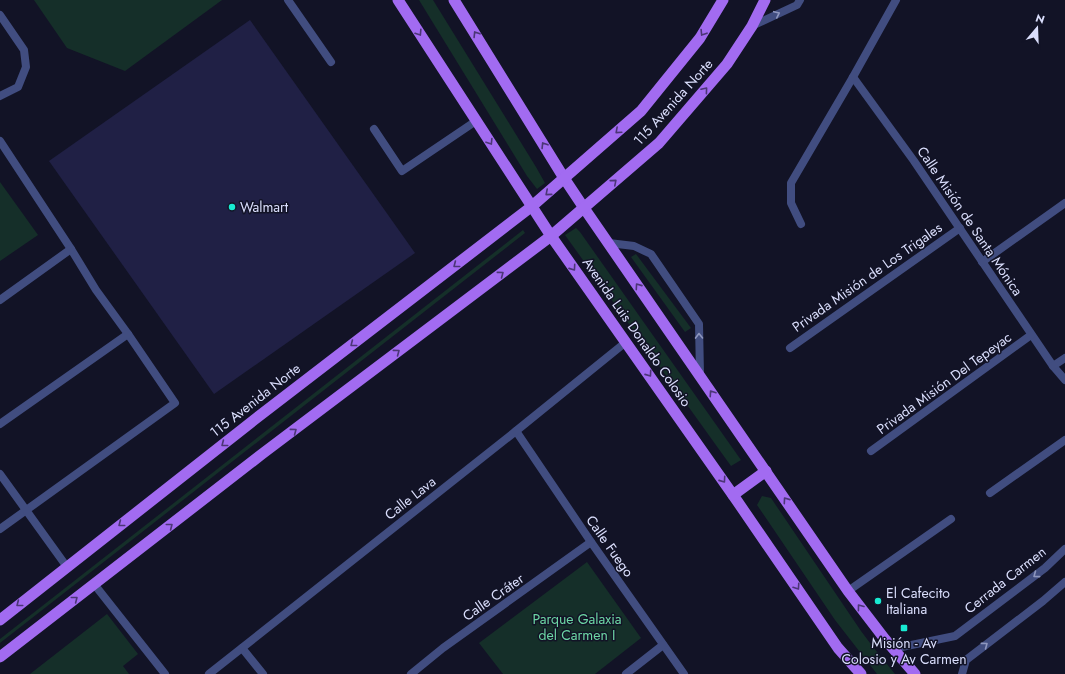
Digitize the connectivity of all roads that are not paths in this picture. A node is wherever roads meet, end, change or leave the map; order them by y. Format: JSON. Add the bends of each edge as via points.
{"nodes":[{"id":1,"x":288,"y":0,"type":"edge"},
{"id":2,"x":398,"y":0,"type":"edge"},
{"id":3,"x":454,"y":0,"type":"edge"},
{"id":4,"x":723,"y":0,"type":"edge"},
{"id":5,"x":765,"y":0,"type":"edge"},
{"id":6,"x":800,"y":0,"type":"edge"},
{"id":7,"x":896,"y":0,"type":"edge"},
{"id":8,"x":0,"y":15,"type":"edge"},
{"id":9,"x":752,"y":26,"type":"junction"},
{"id":10,"x":332,"y":62,"type":"dead end"},
{"id":11,"x":853,"y":77,"type":"junction"},
{"id":12,"x":0,"y":96,"type":"edge"},
{"id":13,"x":476,"y":120,"type":"junction"},
{"id":14,"x":374,"y":129,"type":"dead end"},
{"id":15,"x":0,"y":141,"type":"edge"},
{"id":16,"x":564,"y":178,"type":"junction"},
{"id":17,"x":1065,"y":204,"type":"edge"},
{"id":18,"x":531,"y":207,"type":"junction"},
{"id":19,"x":584,"y":208,"type":"junction"},
{"id":20,"x":801,"y":224,"type":"dead end"},
{"id":21,"x":960,"y":228,"type":"junction"},
{"id":22,"x":551,"y":236,"type":"junction"},
{"id":23,"x":609,"y":243,"type":"junction"},
{"id":24,"x":71,"y":250,"type":"junction"},
{"id":25,"x":982,"y":262,"type":"junction"},
{"id":26,"x":0,"y":300,"type":"edge"},
{"id":27,"x":128,"y":334,"type":"junction"},
{"id":28,"x":1031,"y":335,"type":"junction"},
{"id":29,"x":626,"y":342,"type":"junction"},
{"id":30,"x":790,"y":348,"type":"dead end"},
{"id":31,"x":1065,"y":358,"type":"edge"},
{"id":32,"x":1053,"y":366,"type":"junction"},
{"id":33,"x":700,"y":375,"type":"junction"},
{"id":34,"x":1065,"y":380,"type":"edge"},
{"id":35,"x":0,"y":424,"type":"edge"},
{"id":36,"x":516,"y":431,"type":"junction"},
{"id":37,"x":1065,"y":440,"type":"edge"},
{"id":38,"x":871,"y":452,"type":"dead end"},
{"id":39,"x":766,"y":471,"type":"junction"},
{"id":40,"x":0,"y":474,"type":"edge"},
{"id":41,"x":990,"y":493,"type":"dead end"},
{"id":42,"x":734,"y":495,"type":"junction"},
{"id":43,"x":26,"y":510,"type":"junction"},
{"id":44,"x":951,"y":519,"type":"dead end"},
{"id":45,"x":0,"y":529,"type":"edge"},
{"id":46,"x":591,"y":542,"type":"junction"},
{"id":47,"x":1065,"y":549,"type":"edge"},
{"id":48,"x":67,"y":567,"type":"junction"},
{"id":49,"x":1065,"y":582,"type":"edge"},
{"id":50,"x":94,"y":584,"type":"junction"},
{"id":51,"x":848,"y":591,"type":"junction"},
{"id":52,"x":0,"y":620,"type":"edge"},
{"id":53,"x":663,"y":645,"type":"junction"},
{"id":54,"x":242,"y":648,"type":"junction"},
{"id":55,"x":892,"y":648,"type":"junction"},
{"id":56,"x":0,"y":658,"type":"edge"},
{"id":57,"x":165,"y":674,"type":"edge"},
{"id":58,"x":209,"y":674,"type":"edge"},
{"id":59,"x":263,"y":674,"type":"edge"},
{"id":60,"x":411,"y":674,"type":"edge"},
{"id":61,"x":626,"y":674,"type":"edge"},
{"id":62,"x":684,"y":674,"type":"edge"},
{"id":63,"x":861,"y":674,"type":"edge"},
{"id":64,"x":915,"y":674,"type":"edge"},
{"id":65,"x":962,"y":674,"type":"edge"}],
"edges":[{"from":1,"to":10,"type":"street"},
{"from":2,"to":13,"type":"main road","name":"Avenida Luis Donaldo Colosio","one_way":true},
{"from":16,"to":3,"type":"main road","name":"Avenida Luis Donaldo Colosio","one_way":true},
{"from":4,"to":16,"type":"main road","name":"115 Avenida Norte","one_way":true,"via":[[700,38],[640,111]]},
{"from":5,"to":9,"type":"main road","name":"115 Avenida Norte"},
{"from":9,"to":6,"type":"street","one_way":true,"via":[[797,5]]},
{"from":7,"to":11,"type":"street"},
{"from":8,"to":12,"type":"street","via":[[24,50],[26,67],[18,87]]},
{"from":19,"to":9,"type":"main road","name":"115 Avenida Norte","one_way":true,"via":[[659,143],[727,64]]},
{"from":11,"to":20,"type":"street","via":[[791,183],[791,203]]},
{"from":11,"to":21,"type":"street","name":"Calle Misión de Santa Mónica"},
{"from":13,"to":14,"type":"street","via":[[402,171]]},
{"from":13,"to":18,"type":"main road","name":"Avenida Luis Donaldo Colosio","one_way":true},
{"from":15,"to":24,"type":"street"},
{"from":16,"to":18,"type":"main road","name":"115 Avenida Norte","one_way":true},
{"from":16,"to":19,"type":"main road","name":"Avenida Luis Donaldo Colosio"},
{"from":17,"to":25,"type":"street"},
{"from":18,"to":22,"type":"main road","name":"Avenida Luis Donaldo Colosio"},
{"from":18,"to":48,"type":"main road","name":"115 Avenida Norte","one_way":true},
{"from":19,"to":22,"type":"main road","name":"115 Avenida Norte"},
{"from":19,"to":23,"type":"main road","name":"Avenida Luis Donaldo Colosio"},
{"from":21,"to":25,"type":"street","name":"Calle Misión de Santa Mónica"},
{"from":21,"to":30,"type":"street","name":"Privada Misión de Los Trigales"},
{"from":22,"to":29,"type":"main road","name":"Avenida Luis Donaldo Colosio","one_way":true},
{"from":50,"to":22,"type":"main road","one_way":true},
{"from":33,"to":23,"type":"main road","name":"Avenida Luis Donaldo Colosio","one_way":true},
{"from":33,"to":23,"type":"street","one_way":true,"via":[[699,324],[651,254],[634,246]]},
{"from":24,"to":26,"type":"street"},
{"from":24,"to":27,"type":"street"},
{"from":25,"to":28,"type":"street","name":"Calle Misión de Santa Mónica"},
{"from":27,"to":35,"type":"street"},
{"from":27,"to":43,"type":"street","via":[[175,403]]},
{"from":28,"to":32,"type":"street","name":"Calle Misión de Santa Mónica"},
{"from":28,"to":38,"type":"street","name":"Privada Misión Del Tepeyac"},
{"from":29,"to":36,"type":"street","name":"Calle Lava"},
{"from":29,"to":42,"type":"main road","name":"Avenida Luis Donaldo Colosio","one_way":true},
{"from":31,"to":32,"type":"street"},
{"from":32,"to":34,"type":"street","name":"Calle Misión de Santa Mónica"},
{"from":39,"to":33,"type":"main road","name":"Avenida Luis Donaldo Colosio","one_way":true},
{"from":36,"to":46,"type":"street","name":"Calle Fuego"},
{"from":36,"to":54,"type":"street","name":"Calle Lava"},
{"from":37,"to":41,"type":"street"},
{"from":39,"to":42,"type":"main road"},
{"from":51,"to":39,"type":"main road","name":"Avenida Luis Donaldo Colosio","one_way":true},
{"from":40,"to":43,"type":"street"},
{"from":42,"to":63,"type":"main road","name":"Avenida Luis Donaldo Colosio","one_way":true,"via":[[838,648]]},
{"from":43,"to":45,"type":"street"},
{"from":43,"to":48,"type":"street"},
{"from":44,"to":51,"type":"street"},
{"from":46,"to":53,"type":"street","name":"Calle Fuego"},
{"from":46,"to":60,"type":"street","name":"Calle Cráter","via":[[443,648]]},
{"from":47,"to":55,"type":"street","name":"Cerrada Carmen","one_way":true,"via":[[1045,568],[954,636]]},
{"from":48,"to":52,"type":"main road","name":"115 Avenida Norte","one_way":true},
{"from":65,"to":49,"type":"street","one_way":true,"via":[[966,660]]},
{"from":56,"to":50,"type":"main road","one_way":true},
{"from":50,"to":57,"type":"street"},
{"from":55,"to":51,"type":"main road","name":"Avenida Luis Donaldo Colosio","one_way":true},
{"from":53,"to":61,"type":"street"},
{"from":53,"to":62,"type":"street","name":"Calle Fuego"},
{"from":54,"to":58,"type":"street","name":"Calle Lava"},
{"from":54,"to":59,"type":"street"},
{"from":55,"to":64,"type":"main road","name":"Avenida Luis Donaldo Colosio"}]}
